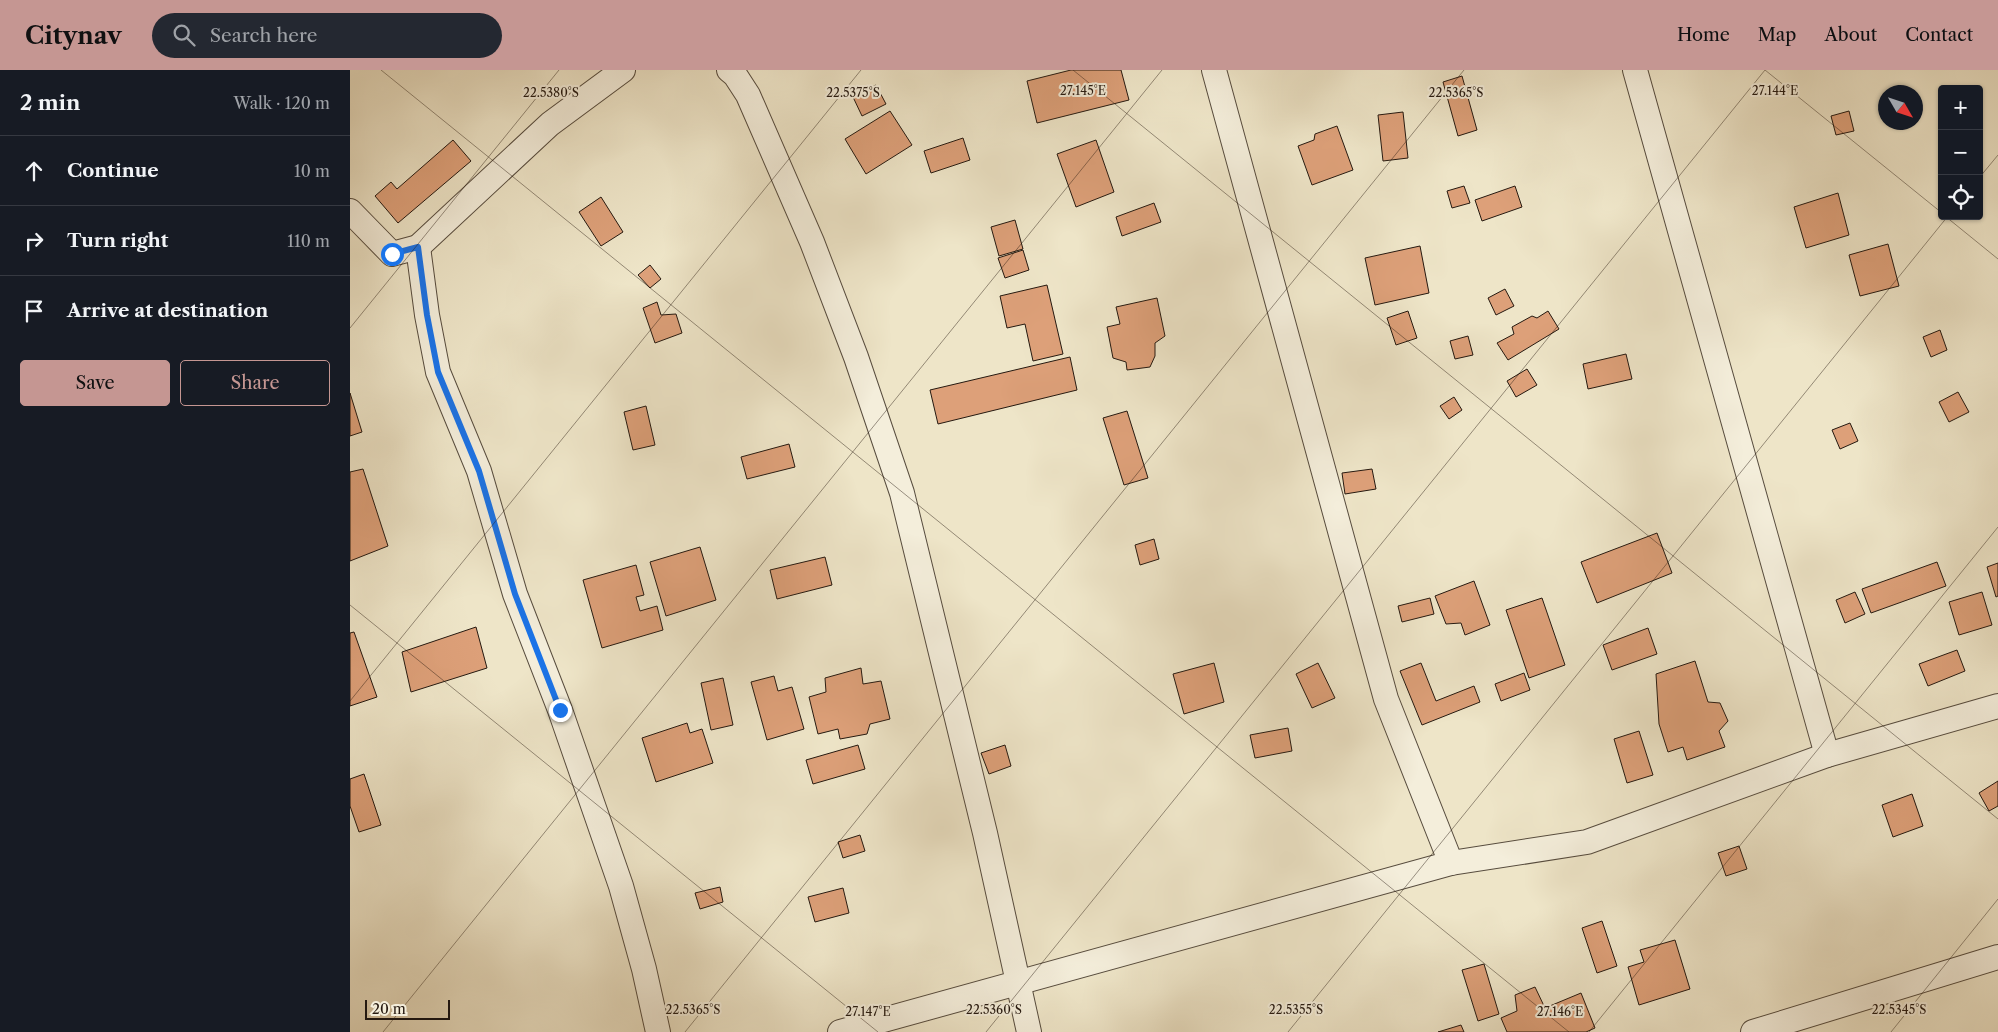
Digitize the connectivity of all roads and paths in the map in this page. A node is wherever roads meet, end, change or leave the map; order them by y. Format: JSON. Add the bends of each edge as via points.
{"nodes":[{"id":1,"x":623,"y":70,"type":"edge"},
{"id":2,"x":729,"y":70,"type":"edge"},
{"id":3,"x":1214,"y":70,"type":"edge"},
{"id":4,"x":1635,"y":70,"type":"edge"},
{"id":5,"x":350,"y":211,"type":"edge"},
{"id":6,"x":418,"y":247,"type":"junction"},
{"id":7,"x":1998,"y":706,"type":"edge"},
{"id":8,"x":1827,"y":755,"type":"junction"},
{"id":9,"x":1452,"y":862,"type":"junction"},
{"id":10,"x":1998,"y":957,"type":"edge"},
{"id":11,"x":1019,"y":982,"type":"junction"},
{"id":12,"x":1769,"y":1030,"type":"edge"},
{"id":13,"x":658,"y":1032,"type":"edge"},
{"id":14,"x":840,"y":1032,"type":"edge"},
{"id":15,"x":1029,"y":1032,"type":"edge"}],
"edges":[{"from":1,"to":6,"type":"street","via":[[550,124]]},
{"from":2,"to":11,"type":"street","via":[[748,95],[812,242],[856,357],[902,493]]},
{"from":3,"to":9,"type":"street","via":[[1386,700]]},
{"from":4,"to":8,"type":"street"},
{"from":5,"to":6,"type":"street","via":[[392,254]]},
{"from":6,"to":13,"type":"street","via":[[438,372],[479,471],[515,594],[560,710],[621,886]]},
{"from":7,"to":8,"type":"street"},
{"from":8,"to":9,"type":"street","via":[[1587,842]]},
{"from":9,"to":11,"type":"street"},
{"from":10,"to":12,"type":"street"},
{"from":11,"to":14,"type":"street"},
{"from":11,"to":15,"type":"street"}]}
